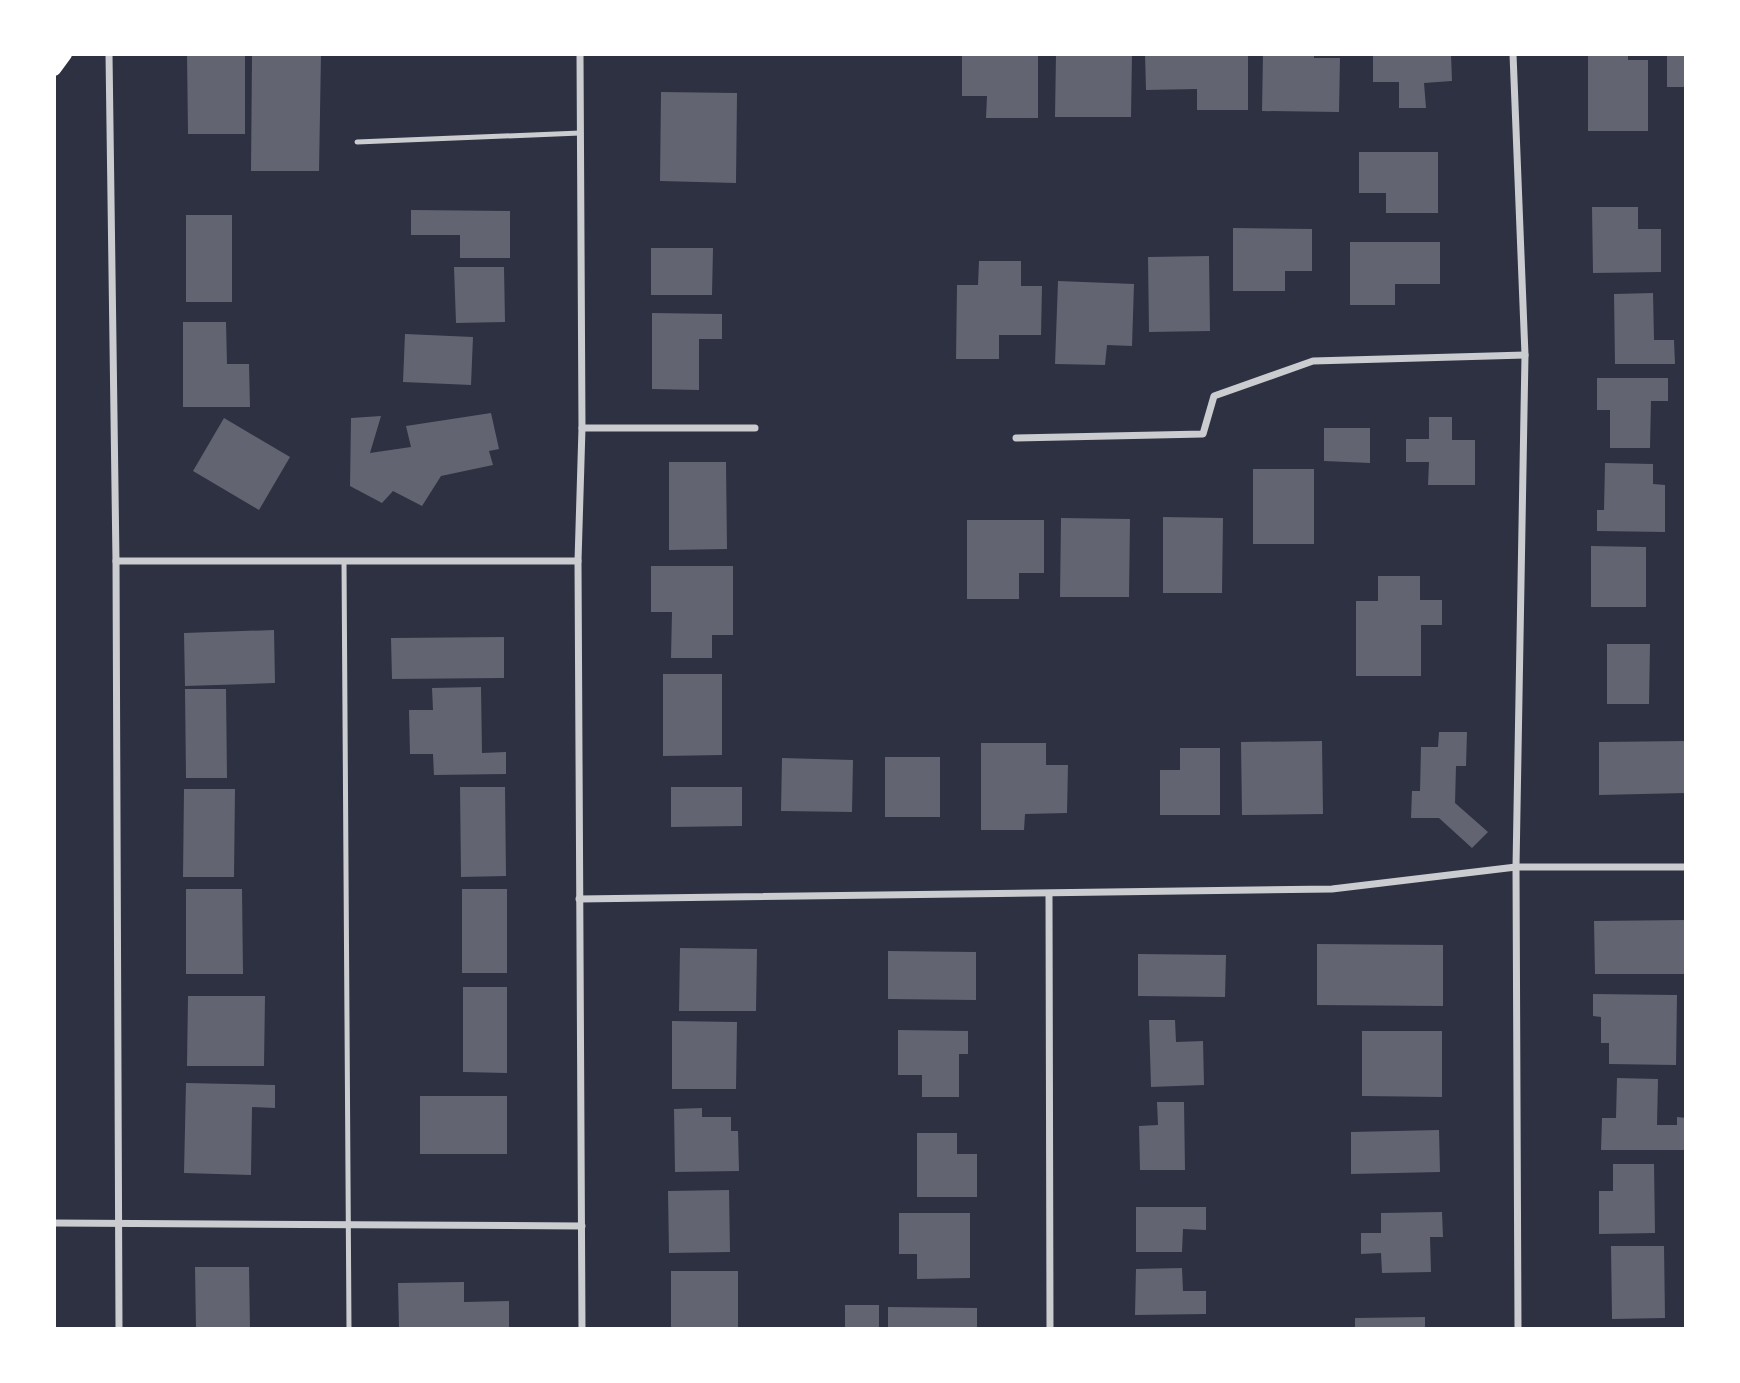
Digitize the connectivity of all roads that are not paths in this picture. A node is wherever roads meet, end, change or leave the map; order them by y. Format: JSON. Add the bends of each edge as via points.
{"nodes":[{"id":1,"x":65,"y":54,"type":"edge"},
{"id":2,"x":109,"y":54,"type":"edge"},
{"id":3,"x":580,"y":54,"type":"edge"},
{"id":4,"x":1513,"y":54,"type":"edge"},
{"id":5,"x":54,"y":69,"type":"edge"},
{"id":6,"x":580,"y":133,"type":"junction"},
{"id":7,"x":357,"y":142,"type":"dead end"},
{"id":8,"x":1525,"y":355,"type":"junction"},
{"id":9,"x":582,"y":428,"type":"junction"},
{"id":10,"x":755,"y":428,"type":"dead end"},
{"id":11,"x":1016,"y":438,"type":"dead end"},
{"id":12,"x":116,"y":561,"type":"junction"},
{"id":13,"x":344,"y":561,"type":"junction"},
{"id":14,"x":578,"y":561,"type":"junction"},
{"id":15,"x":1516,"y":867,"type":"junction"},
{"id":16,"x":1686,"y":867,"type":"edge"},
{"id":17,"x":1049,"y":894,"type":"junction"},
{"id":18,"x":579,"y":899,"type":"junction"},
{"id":19,"x":119,"y":1222,"type":"junction"},
{"id":20,"x":54,"y":1223,"type":"edge"},
{"id":21,"x":347,"y":1223,"type":"junction"},
{"id":22,"x":582,"y":1226,"type":"junction"},
{"id":23,"x":118,"y":1329,"type":"edge"},
{"id":24,"x":349,"y":1329,"type":"edge"},
{"id":25,"x":582,"y":1329,"type":"edge"},
{"id":26,"x":1051,"y":1329,"type":"edge"},
{"id":27,"x":1518,"y":1329,"type":"edge"}],
"edges":[{"from":1,"to":5,"type":"main road"},
{"from":2,"to":12,"type":"street"},
{"from":3,"to":6,"type":"street"},
{"from":4,"to":8,"type":"street"},
{"from":6,"to":7,"type":"lane"},
{"from":6,"to":9,"type":"street"},
{"from":8,"to":11,"type":"street","via":[[1313,361],[1214,396],[1203,434]]},
{"from":8,"to":15,"type":"street"},
{"from":9,"to":10,"type":"street"},
{"from":9,"to":14,"type":"street"},
{"from":12,"to":13,"type":"street"},
{"from":12,"to":19,"type":"street"},
{"from":13,"to":14,"type":"street"},
{"from":13,"to":21,"type":"lane"},
{"from":14,"to":18,"type":"street"},
{"from":15,"to":16,"type":"street"},
{"from":15,"to":17,"type":"street","via":[[1332,888]]},
{"from":15,"to":27,"type":"street"},
{"from":17,"to":18,"type":"street"},
{"from":17,"to":26,"type":"street"},
{"from":18,"to":22,"type":"street"},
{"from":19,"to":20,"type":"street"},
{"from":19,"to":21,"type":"street"},
{"from":19,"to":23,"type":"street"},
{"from":21,"to":22,"type":"street"},
{"from":21,"to":24,"type":"lane"},
{"from":22,"to":25,"type":"street"}]}
